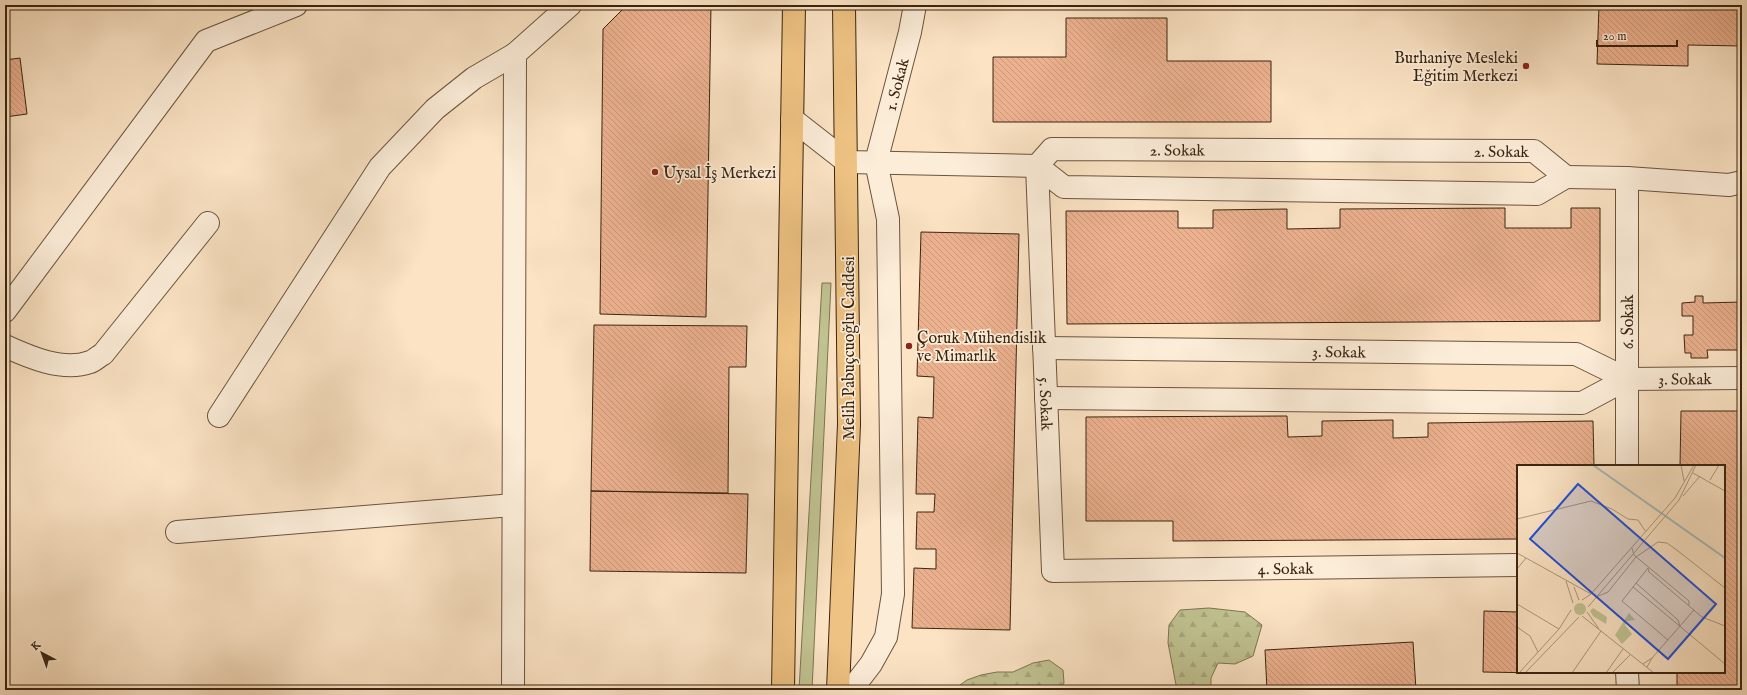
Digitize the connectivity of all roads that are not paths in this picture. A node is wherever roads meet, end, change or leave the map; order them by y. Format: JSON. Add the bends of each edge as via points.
{"nodes":[{"id":1,"x":296,"y":5,"type":"edge"},
{"id":2,"x":570,"y":5,"type":"edge"},
{"id":3,"x":794,"y":5,"type":"edge"},
{"id":4,"x":844,"y":5,"type":"edge"},
{"id":5,"x":915,"y":5,"type":"edge"},
{"id":6,"x":514,"y":54,"type":"junction"},
{"id":7,"x":792,"y":119,"type":"junction"},
{"id":8,"x":847,"y":162,"type":"junction"},
{"id":9,"x":876,"y":162,"type":"junction"},
{"id":10,"x":1037,"y":166,"type":"junction"},
{"id":11,"x":1566,"y":177,"type":"junction"},
{"id":12,"x":1627,"y":178,"type":"junction"},
{"id":13,"x":1738,"y":188,"type":"edge"},
{"id":14,"x":208,"y":223,"type":"dead end"},
{"id":15,"x":5,"y":311,"type":"edge"},
{"id":16,"x":5,"y":346,"type":"edge"},
{"id":17,"x":1044,"y":348,"type":"junction"},
{"id":18,"x":1742,"y":378,"type":"edge"},
{"id":19,"x":1627,"y":379,"type":"junction"},
{"id":20,"x":1046,"y":398,"type":"junction"},
{"id":21,"x":219,"y":416,"type":"dead end"},
{"id":22,"x":1627,"y":465,"type":"edge"},
{"id":23,"x":513,"y":505,"type":"junction"},
{"id":24,"x":177,"y":532,"type":"dead end"},
{"id":25,"x":1517,"y":565,"type":"edge"},
{"id":26,"x":1053,"y":571,"type":"joint"},
{"id":27,"x":1628,"y":673,"type":"edge"},
{"id":28,"x":513,"y":690,"type":"edge"},
{"id":29,"x":783,"y":690,"type":"edge"},
{"id":30,"x":838,"y":690,"type":"edge"},
{"id":31,"x":851,"y":690,"type":"edge"},
{"id":32,"x":1628,"y":690,"type":"edge"}],
"edges":[{"from":1,"to":15,"type":"street","via":[[206,41]]},
{"from":2,"to":6,"type":"street"},
{"from":3,"to":7,"type":"main road"},
{"from":4,"to":8,"type":"main road","name":"Melih Pabuçcuoğlu Caddesi"},
{"from":5,"to":9,"type":"street","name":"1. Sokak"},
{"from":6,"to":21,"type":"street","via":[[474,78],[435,108],[380,167]]},
{"from":6,"to":23,"type":"street"},
{"from":7,"to":8,"type":"street"},
{"from":7,"to":29,"type":"main road"},
{"from":8,"to":9,"type":"street"},
{"from":8,"to":30,"type":"main road","name":"Melih Pabuçcuoğlu Caddesi","via":[[849,424]]},
{"from":9,"to":10,"type":"street"},
{"from":9,"to":31,"type":"street","via":[[888,219],[893,594],[886,637],[871,664]]},
{"from":10,"to":11,"type":"street","via":[[1064,187],[1537,194]]},
{"from":10,"to":11,"type":"street","name":"2. Sokak","via":[[1052,149],[1534,151]]},
{"from":10,"to":17,"type":"street","name":"5. Sokak"},
{"from":11,"to":12,"type":"street"},
{"from":12,"to":13,"type":"street"},
{"from":12,"to":19,"type":"street","name":"6. Sokak"},
{"from":14,"to":16,"type":"street","via":[[103,354],[90,362],[62,364],[31,358]]},
{"from":17,"to":19,"type":"street","name":"3. Sokak","via":[[1576,354]]},
{"from":17,"to":20,"type":"street","name":"5. Sokak"},
{"from":18,"to":19,"type":"street","name":"3. Sokak"},
{"from":19,"to":20,"type":"street","name":"3. Sokak","via":[[1582,403]]},
{"from":19,"to":22,"type":"street","name":"6. Sokak"},
{"from":20,"to":26,"type":"street","name":"5. Sokak"},
{"from":23,"to":24,"type":"street"},
{"from":23,"to":28,"type":"street"},
{"from":25,"to":26,"type":"street","name":"4. Sokak"},
{"from":27,"to":32,"type":"street"}]}
